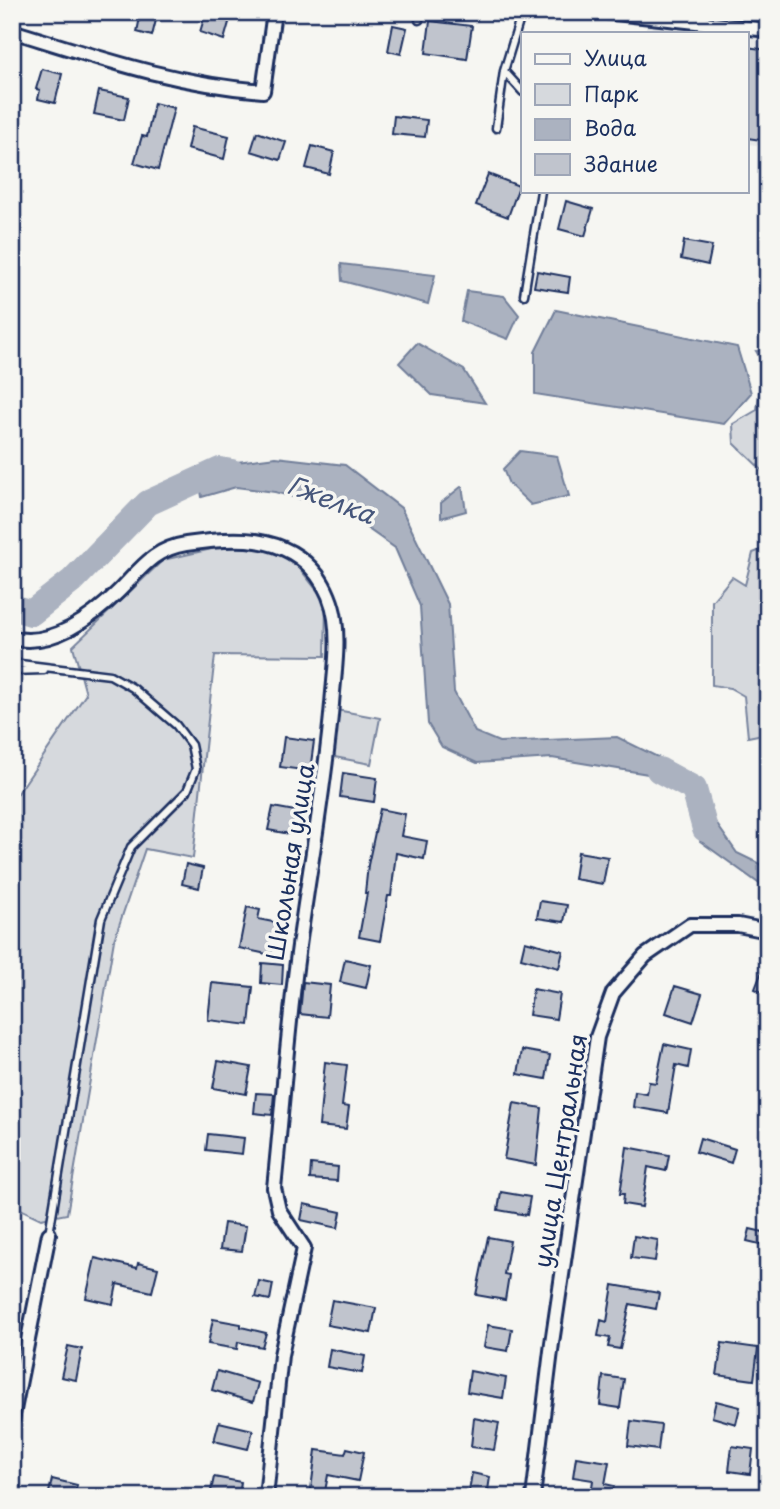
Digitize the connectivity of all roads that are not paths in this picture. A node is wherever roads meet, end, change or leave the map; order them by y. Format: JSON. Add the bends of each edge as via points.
{"nodes":[{"id":1,"x":274,"y":12,"type":"edge"},
{"id":2,"x":522,"y":12,"type":"edge"},
{"id":3,"x":606,"y":12,"type":"edge"},
{"id":4,"x":731,"y":30,"type":"edge"},
{"id":5,"x":768,"y":30,"type":"edge"},
{"id":6,"x":12,"y":31,"type":"edge"},
{"id":7,"x":504,"y":71,"type":"junction"},
{"id":8,"x":521,"y":90,"type":"edge"},
{"id":9,"x":496,"y":128,"type":"dead end"},
{"id":10,"x":541,"y":192,"type":"edge"},
{"id":11,"x":524,"y":295,"type":"dead end"},
{"id":12,"x":12,"y":638,"type":"edge"},
{"id":13,"x":12,"y":663,"type":"edge"},
{"id":14,"x":67,"y":670,"type":"junction"},
{"id":15,"x":12,"y":671,"type":"edge"},
{"id":16,"x":768,"y":931,"type":"edge"},
{"id":17,"x":49,"y":1234,"type":"joint"},
{"id":18,"x":12,"y":1420,"type":"edge"},
{"id":19,"x":267,"y":1497,"type":"edge"},
{"id":20,"x":533,"y":1497,"type":"edge"}],
"edges":[{"from":1,"to":6,"type":"street","via":[[263,91],[210,87],[158,75]]},
{"from":2,"to":7,"type":"lane"},
{"from":3,"to":4,"type":"street"},
{"from":4,"to":5,"type":"street"},
{"from":7,"to":8,"type":"lane"},
{"from":7,"to":9,"type":"lane"},
{"from":10,"to":11,"type":"lane"},
{"from":12,"to":19,"type":"street","name":"Школьная улица","via":[[27,642],[57,636],[117,594],[150,557],[185,544],[240,538],[267,541],[317,574],[329,598],[335,620],[328,760],[296,964],[274,1188],[279,1210],[304,1248],[281,1355]]},
{"from":13,"to":14,"type":"lane"},
{"from":14,"to":15,"type":"lane"},
{"from":14,"to":17,"type":"lane","via":[[110,675],[133,688],[176,725],[191,746],[196,769],[187,790],[131,847],[101,919]]},
{"from":16,"to":20,"type":"street","name":"улица Центральная","via":[[738,925],[690,925],[645,956],[613,993],[597,1037]]},
{"from":17,"to":18,"type":"street"}]}
